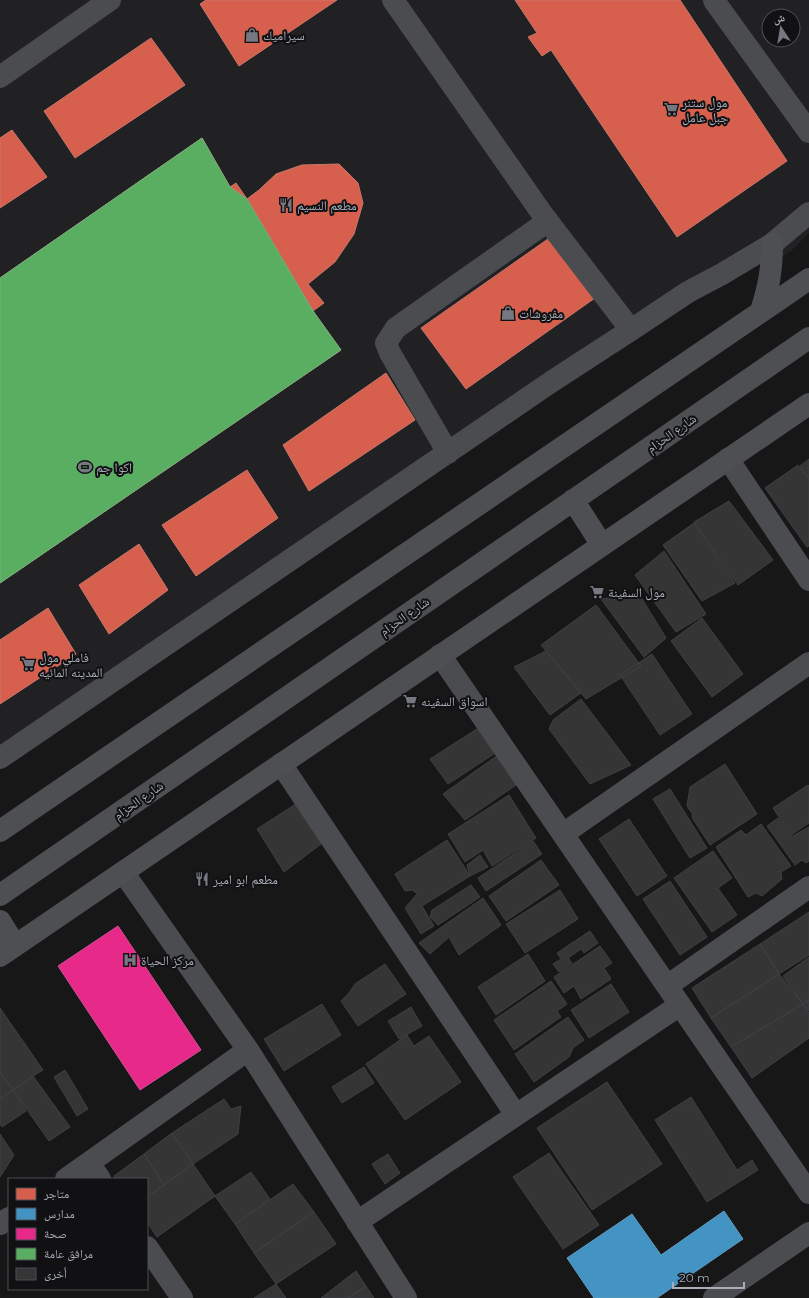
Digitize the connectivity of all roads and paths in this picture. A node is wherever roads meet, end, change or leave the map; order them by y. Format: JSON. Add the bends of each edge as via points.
{"nodes":[{"id":1,"x":110,"y":0,"type":"edge"},
{"id":2,"x":393,"y":0,"type":"edge"},
{"id":3,"x":714,"y":0,"type":"edge"},
{"id":4,"x":0,"y":77,"type":"edge"},
{"id":5,"x":809,"y":132,"type":"edge"},
{"id":6,"x":809,"y":213,"type":"edge"},
{"id":7,"x":548,"y":221,"type":"junction"},
{"id":8,"x":772,"y":244,"type":"junction"},
{"id":9,"x":809,"y":279,"type":"edge"},
{"id":10,"x":761,"y":311,"type":"junction"},
{"id":11,"x":631,"y":330,"type":"junction"},
{"id":12,"x":809,"y":338,"type":"edge"},
{"id":13,"x":809,"y":404,"type":"edge"},
{"id":14,"x":448,"y":453,"type":"junction"},
{"id":15,"x":728,"y":459,"type":"junction"},
{"id":16,"x":573,"y":500,"type":"junction"},
{"id":17,"x":602,"y":545,"type":"junction"},
{"id":18,"x":809,"y":580,"type":"edge"},
{"id":19,"x":440,"y":655,"type":"junction"},
{"id":20,"x":809,"y":664,"type":"edge"},
{"id":21,"x":0,"y":758,"type":"edge"},
{"id":22,"x":281,"y":764,"type":"junction"},
{"id":23,"x":0,"y":831,"type":"edge"},
{"id":24,"x":563,"y":834,"type":"junction"},
{"id":25,"x":124,"y":872,"type":"junction"},
{"id":26,"x":809,"y":887,"type":"edge"},
{"id":27,"x":0,"y":895,"type":"edge"},
{"id":28,"x":0,"y":921,"type":"edge"},
{"id":29,"x":8,"y":951,"type":"edge"},
{"id":30,"x":667,"y":986,"type":"junction"},
{"id":31,"x":680,"y":1005,"type":"junction"},
{"id":32,"x":248,"y":1050,"type":"junction"},
{"id":33,"x":516,"y":1115,"type":"junction"},
{"id":34,"x":95,"y":1171,"type":"edge"},
{"id":35,"x":70,"y":1178,"type":"edge"},
{"id":36,"x":809,"y":1193,"type":"edge"},
{"id":37,"x":357,"y":1222,"type":"junction"},
{"id":38,"x":809,"y":1233,"type":"edge"},
{"id":39,"x":148,"y":1248,"type":"edge"},
{"id":40,"x":182,"y":1298,"type":"edge"},
{"id":41,"x":406,"y":1298,"type":"edge"},
{"id":42,"x":714,"y":1298,"type":"edge"}],
"edges":[{"from":1,"to":4,"type":"street"},
{"from":2,"to":7,"type":"street"},
{"from":3,"to":5,"type":"street"},
{"from":6,"to":8,"type":"street"},
{"from":7,"to":11,"type":"street"},
{"from":7,"to":14,"type":"street","via":[[396,328],[386,343]]},
{"from":8,"to":10,"type":"main road","via":[[772,267]]},
{"from":8,"to":11,"type":"street","via":[[688,292]]},
{"from":9,"to":10,"type":"main road"},
{"from":10,"to":23,"type":"main road"},
{"from":11,"to":14,"type":"street"},
{"from":12,"to":16,"type":"main road","name":"شارع الحزام"},
{"from":13,"to":15,"type":"main road"},
{"from":14,"to":21,"type":"street"},
{"from":15,"to":17,"type":"main road"},
{"from":15,"to":18,"type":"street"},
{"from":16,"to":17,"type":"main road"},
{"from":16,"to":27,"type":"main road","name":"شارع الحزام"},
{"from":17,"to":19,"type":"main road"},
{"from":19,"to":22,"type":"main road"},
{"from":19,"to":24,"type":"street"},
{"from":20,"to":24,"type":"street"},
{"from":22,"to":25,"type":"main road"},
{"from":22,"to":33,"type":"street"},
{"from":24,"to":30,"type":"street"},
{"from":25,"to":29,"type":"main road"},
{"from":25,"to":32,"type":"street"},
{"from":26,"to":30,"type":"street"},
{"from":28,"to":29,"type":"main road"},
{"from":30,"to":31,"type":"street"},
{"from":31,"to":33,"type":"street"},
{"from":31,"to":36,"type":"street"},
{"from":32,"to":34,"type":"street"},
{"from":32,"to":37,"type":"street"},
{"from":33,"to":37,"type":"street"},
{"from":34,"to":35,"type":"street"},
{"from":37,"to":41,"type":"street"},
{"from":38,"to":42,"type":"street"},
{"from":39,"to":40,"type":"street"}]}
